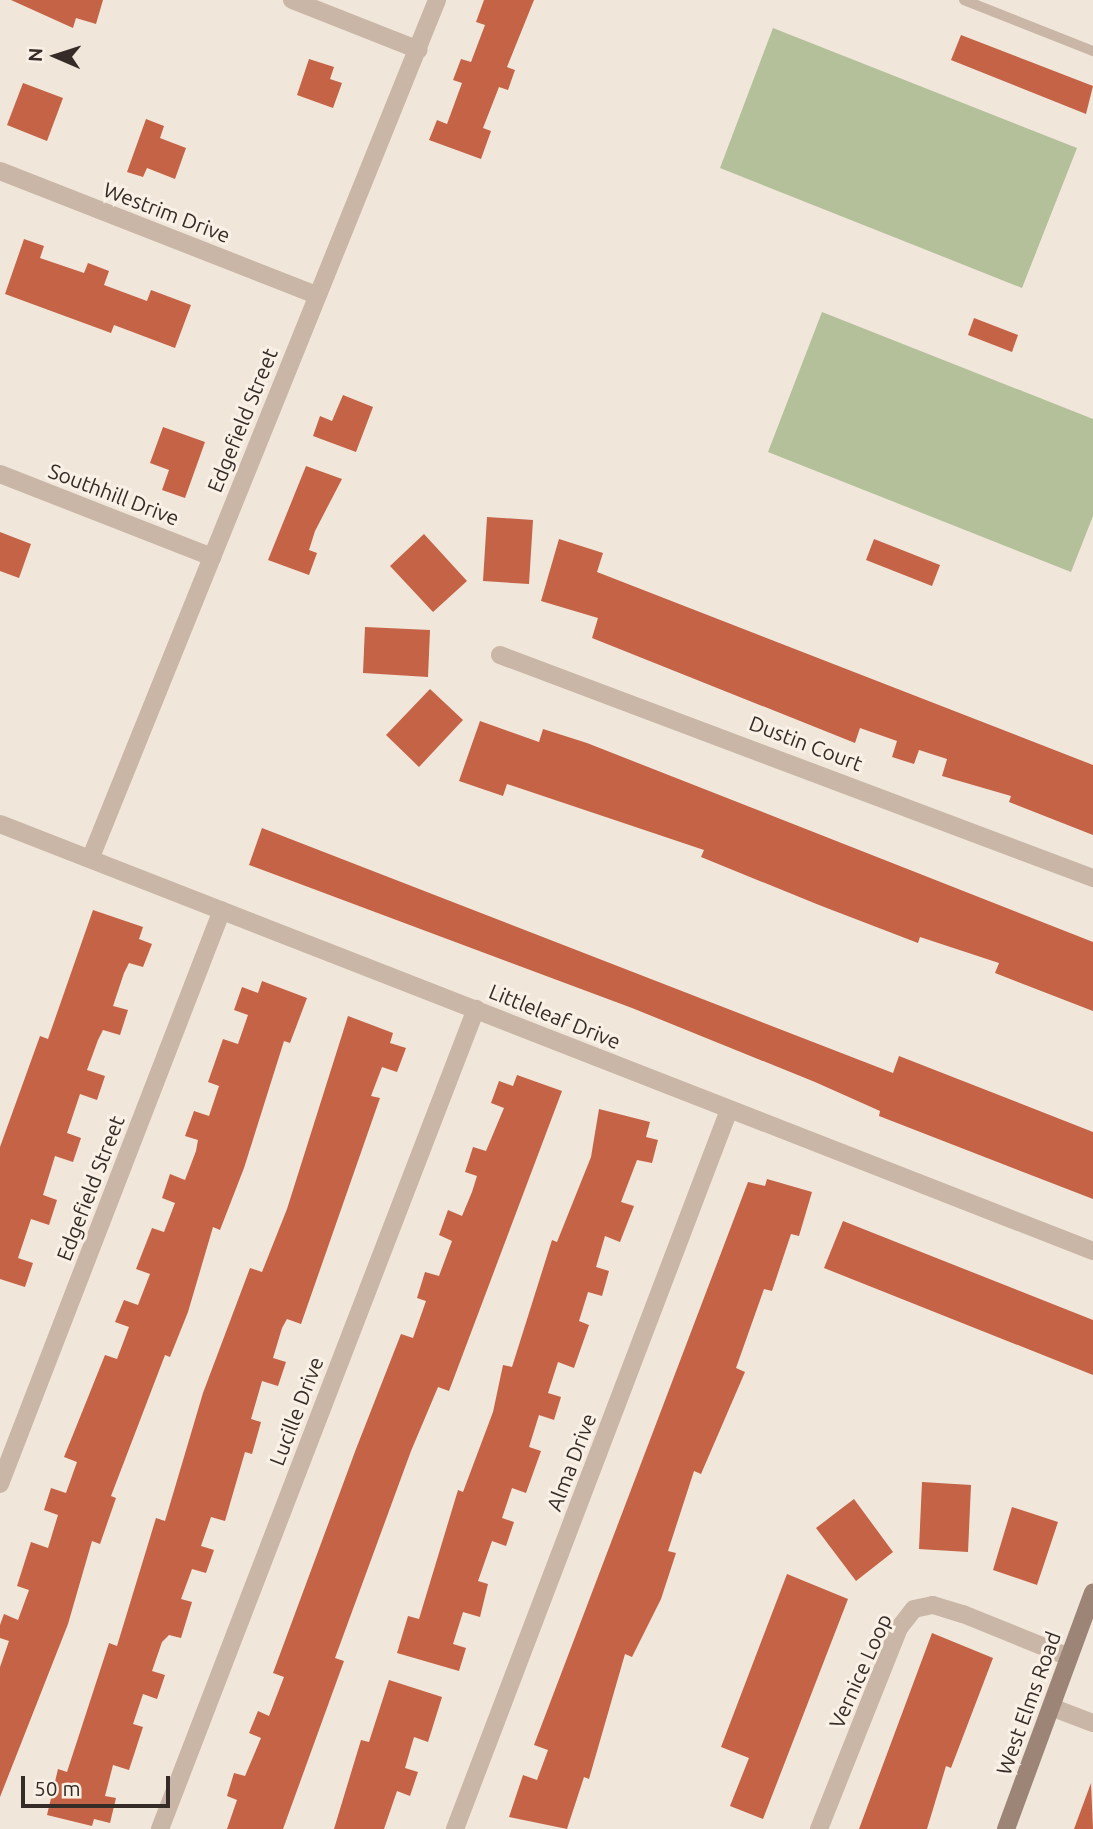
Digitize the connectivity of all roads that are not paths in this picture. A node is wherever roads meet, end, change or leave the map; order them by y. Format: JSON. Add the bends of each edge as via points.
{"nodes":[{"id":1,"x":292,"y":0,"type":"edge"},
{"id":2,"x":437,"y":0,"type":"edge"},
{"id":3,"x":964,"y":0,"type":"edge"},
{"id":4,"x":419,"y":50,"type":"junction"},
{"id":5,"x":1093,"y":51,"type":"edge"},
{"id":6,"x":0,"y":171,"type":"edge"},
{"id":7,"x":317,"y":296,"type":"junction"},
{"id":8,"x":0,"y":474,"type":"edge"},
{"id":9,"x":212,"y":557,"type":"junction"},
{"id":10,"x":500,"y":655,"type":"dead end"},
{"id":11,"x":0,"y":824,"type":"edge"},
{"id":12,"x":91,"y":858,"type":"junction"},
{"id":13,"x":1093,"y":878,"type":"edge"},
{"id":14,"x":222,"y":910,"type":"junction"},
{"id":15,"x":476,"y":1009,"type":"junction"},
{"id":16,"x":729,"y":1110,"type":"junction"},
{"id":17,"x":1093,"y":1251,"type":"edge"},
{"id":18,"x":0,"y":1483,"type":"edge"},
{"id":19,"x":1093,"y":1592,"type":"edge"},
{"id":20,"x":1069,"y":1657,"type":"junction"},
{"id":21,"x":1051,"y":1707,"type":"junction"},
{"id":22,"x":1093,"y":1723,"type":"edge"},
{"id":23,"x":159,"y":1829,"type":"edge"},
{"id":24,"x":455,"y":1829,"type":"edge"},
{"id":25,"x":819,"y":1829,"type":"edge"},
{"id":26,"x":1006,"y":1829,"type":"edge"}],
"edges":[{"from":1,"to":4,"type":"street"},
{"from":2,"to":4,"type":"street","name":"Edgefield Street"},
{"from":3,"to":5,"type":"lane"},
{"from":4,"to":7,"type":"street","name":"Edgefield Street"},
{"from":6,"to":7,"type":"street","name":"Westrim Drive"},
{"from":7,"to":9,"type":"street","name":"Edgefield Street"},
{"from":8,"to":9,"type":"street","name":"Southhill Drive"},
{"from":9,"to":12,"type":"street","name":"Edgefield Street"},
{"from":10,"to":13,"type":"street","name":"Dustin Court"},
{"from":11,"to":12,"type":"street","name":"Littleleaf Drive"},
{"from":12,"to":14,"type":"street","name":"Littleleaf Drive"},
{"from":14,"to":15,"type":"street","name":"Littleleaf Drive"},
{"from":14,"to":18,"type":"street","name":"Edgefield Street"},
{"from":15,"to":16,"type":"street","name":"Littleleaf Drive"},
{"from":15,"to":23,"type":"street","name":"Lucille Drive"},
{"from":16,"to":17,"type":"street","name":"Littleleaf Drive"},
{"from":16,"to":24,"type":"street","name":"Alma Drive"},
{"from":19,"to":20,"type":"main road","name":"West Elms Road"},
{"from":20,"to":21,"type":"main road","name":"West Elms Road"},
{"from":20,"to":25,"type":"street","name":"Vernice Loop","via":[[963,1614],[933,1605],[914,1609],[899,1628]]},
{"from":21,"to":22,"type":"street"},
{"from":21,"to":26,"type":"main road","name":"West Elms Road"}]}
